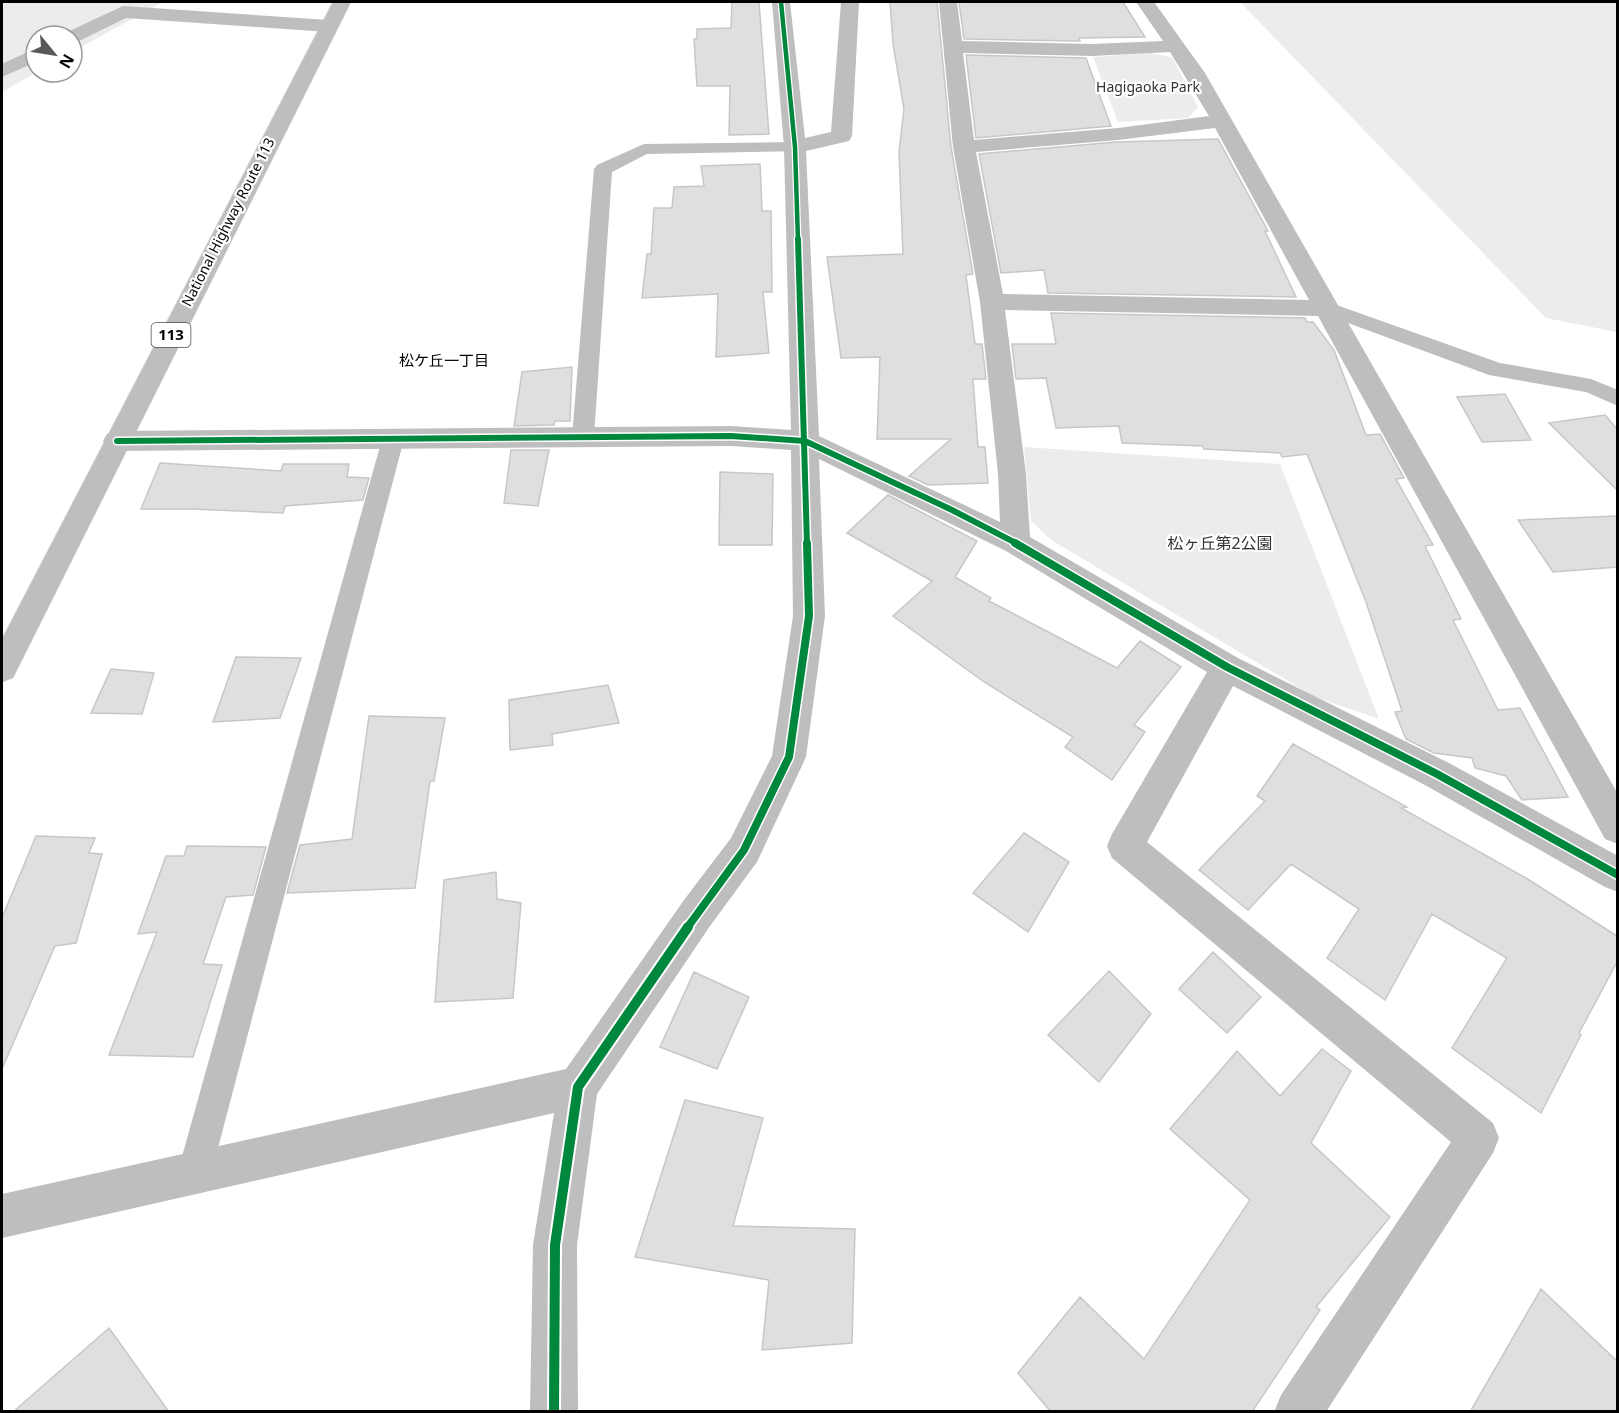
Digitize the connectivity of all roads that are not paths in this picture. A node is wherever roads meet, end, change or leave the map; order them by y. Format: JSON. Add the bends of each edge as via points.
{"nodes":[{"id":1,"x":342,"y":2,"type":"edge"},
{"id":2,"x":781,"y":2,"type":"edge"},
{"id":3,"x":850,"y":2,"type":"edge"},
{"id":4,"x":948,"y":2,"type":"edge"},
{"id":5,"x":1145,"y":2,"type":"edge"},
{"id":6,"x":328,"y":26,"type":"junction"},
{"id":7,"x":84,"y":31,"type":"edge"},
{"id":8,"x":1174,"y":46,"type":"junction"},
{"id":9,"x":954,"y":47,"type":"junction"},
{"id":10,"x":1222,"y":121,"type":"junction"},
{"id":11,"x":795,"y":147,"type":"junction"},
{"id":12,"x":964,"y":147,"type":"junction"},
{"id":13,"x":992,"y":302,"type":"junction"},
{"id":14,"x":1328,"y":308,"type":"junction"},
{"id":15,"x":1617,"y":399,"type":"edge"},
{"id":16,"x":582,"y":437,"type":"junction"},
{"id":17,"x":393,"y":439,"type":"junction"},
{"id":18,"x":117,"y":441,"type":"junction"},
{"id":19,"x":805,"y":441,"type":"junction"},
{"id":20,"x":1016,"y":543,"type":"junction"},
{"id":21,"x":1227,"y":667,"type":"junction"},
{"id":22,"x":2,"y":669,"type":"edge"},
{"id":23,"x":1617,"y":828,"type":"edge"},
{"id":24,"x":1617,"y":875,"type":"edge"},
{"id":25,"x":578,"y":1087,"type":"junction"},
{"id":26,"x":195,"y":1171,"type":"junction"},
{"id":27,"x":2,"y":1216,"type":"edge"},
{"id":28,"x":554,"y":1412,"type":"edge"},
{"id":29,"x":1298,"y":1412,"type":"edge"}],
"edges":[{"from":1,"to":6,"type":"main road","name":"National Highway Route 113","number":"113"},
{"from":2,"to":11,"type":"main road"},
{"from":3,"to":11,"type":"main road","via":[[841,136]]},
{"from":4,"to":9,"type":"main road"},
{"from":5,"to":8,"type":"main road"},
{"from":6,"to":7,"type":"main road","via":[[123,12]]},
{"from":6,"to":18,"type":"main road","name":"National Highway Route 113","number":"113"},
{"from":8,"to":9,"type":"main road","via":[[1092,50]]},
{"from":8,"to":10,"type":"main road","via":[[1195,73]]},
{"from":9,"to":12,"type":"main road"},
{"from":10,"to":12,"type":"main road"},
{"from":10,"to":14,"type":"main road"},
{"from":11,"to":16,"type":"lane","via":[[644,149],[603,169]]},
{"from":11,"to":19,"type":"main road"},
{"from":12,"to":13,"type":"main road"},
{"from":13,"to":14,"type":"main road"},
{"from":13,"to":20,"type":"main road"},
{"from":14,"to":15,"type":"lane","via":[[1497,370],[1591,386]]},
{"from":14,"to":23,"type":"main road"},
{"from":16,"to":17,"type":"main road"},
{"from":16,"to":19,"type":"main road","via":[[731,436]]},
{"from":17,"to":18,"type":"main road"},
{"from":17,"to":26,"type":"lane"},
{"from":18,"to":22,"type":"main road","name":"National Highway Route 113","number":"113"},
{"from":19,"to":20,"type":"main road"},
{"from":19,"to":25,"type":"main road","via":[[808,616],[789,757],[744,850]]},
{"from":20,"to":21,"type":"main road"},
{"from":21,"to":24,"type":"main road","via":[[1437,774]]},
{"from":21,"to":29,"type":"main road","via":[[1125,846],[1478,1138]]},
{"from":25,"to":26,"type":"main road"},
{"from":25,"to":28,"type":"main road","via":[[555,1245]]},
{"from":26,"to":27,"type":"main road"}]}
